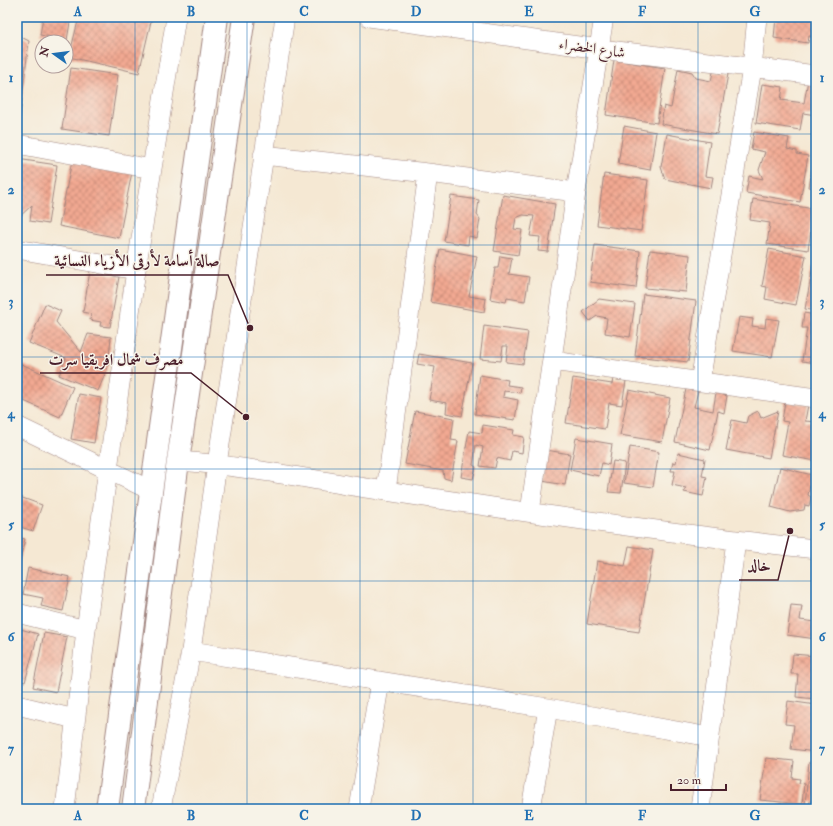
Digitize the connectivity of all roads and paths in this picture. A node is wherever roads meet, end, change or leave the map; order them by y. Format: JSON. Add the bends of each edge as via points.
{"nodes":[{"id":1,"x":176,"y":17,"type":"edge"},
{"id":2,"x":217,"y":17,"type":"edge"},
{"id":3,"x":244,"y":17,"type":"edge"},
{"id":4,"x":285,"y":17,"type":"edge"},
{"id":5,"x":368,"y":17,"type":"edge"},
{"id":6,"x":604,"y":17,"type":"edge"},
{"id":7,"x":757,"y":17,"type":"edge"},
{"id":8,"x":449,"y":23,"type":"edge"},
{"id":9,"x":600,"y":49,"type":"junction"},
{"id":10,"x":752,"y":68,"type":"junction"},
{"id":11,"x":816,"y":75,"type":"edge"},
{"id":12,"x":17,"y":144,"type":"edge"},
{"id":13,"x":263,"y":155,"type":"junction"},
{"id":14,"x":152,"y":169,"type":"junction"},
{"id":15,"x":428,"y":173,"type":"junction"},
{"id":16,"x":576,"y":192,"type":"junction"},
{"id":17,"x":17,"y":249,"type":"edge"},
{"id":18,"x":136,"y":270,"type":"junction"},
{"id":19,"x":552,"y":361,"type":"junction"},
{"id":20,"x":700,"y":382,"type":"junction"},
{"id":21,"x":816,"y":398,"type":"edge"},
{"id":22,"x":17,"y":426,"type":"edge"},
{"id":23,"x":178,"y":461,"type":"junction"},
{"id":24,"x":217,"y":464,"type":"junction"},
{"id":25,"x":108,"y":469,"type":"junction"},
{"id":26,"x":152,"y":491,"type":"junction"},
{"id":27,"x":386,"y":491,"type":"junction"},
{"id":28,"x":530,"y":512,"type":"junction"},
{"id":29,"x":736,"y":541,"type":"junction"},
{"id":30,"x":816,"y":549,"type":"edge"},
{"id":31,"x":17,"y":613,"type":"edge"},
{"id":32,"x":86,"y":630,"type":"junction"},
{"id":33,"x":191,"y":651,"type":"junction"},
{"id":34,"x":380,"y":681,"type":"junction"},
{"id":35,"x":17,"y":705,"type":"edge"},
{"id":36,"x":548,"y":708,"type":"junction"},
{"id":37,"x":75,"y":719,"type":"junction"},
{"id":38,"x":710,"y":738,"type":"junction"},
{"id":39,"x":65,"y":809,"type":"edge"},
{"id":40,"x":107,"y":809,"type":"edge"},
{"id":41,"x":133,"y":809,"type":"edge"},
{"id":42,"x":161,"y":809,"type":"edge"},
{"id":43,"x":359,"y":809,"type":"edge"},
{"id":44,"x":531,"y":809,"type":"edge"},
{"id":45,"x":700,"y":809,"type":"edge"}],
"edges":[{"from":1,"to":14,"type":"street"},
{"from":2,"to":26,"type":"highway"},
{"from":3,"to":23,"type":"highway"},
{"from":4,"to":13,"type":"street"},
{"from":5,"to":8,"type":"street","name":"شارع الخضراء"},
{"from":6,"to":9,"type":"street"},
{"from":7,"to":10,"type":"street"},
{"from":8,"to":9,"type":"street","name":"شارع الخضراء"},
{"from":9,"to":10,"type":"street","name":"شارع الخضراء"},
{"from":9,"to":16,"type":"street"},
{"from":10,"to":11,"type":"street","name":"شارع الخضراء"},
{"from":10,"to":20,"type":"street"},
{"from":12,"to":14,"type":"street"},
{"from":13,"to":15,"type":"street"},
{"from":13,"to":24,"type":"street"},
{"from":14,"to":18,"type":"street"},
{"from":15,"to":16,"type":"street"},
{"from":15,"to":27,"type":"street"},
{"from":16,"to":19,"type":"street"},
{"from":17,"to":18,"type":"street"},
{"from":18,"to":25,"type":"street"},
{"from":19,"to":20,"type":"street"},
{"from":19,"to":28,"type":"street"},
{"from":20,"to":21,"type":"street"},
{"from":22,"to":25,"type":"street"},
{"from":23,"to":24,"type":"street"},
{"from":23,"to":41,"type":"highway"},
{"from":24,"to":27,"type":"street"},
{"from":24,"to":33,"type":"street"},
{"from":25,"to":26,"type":"street"},
{"from":25,"to":32,"type":"street"},
{"from":26,"to":40,"type":"highway"},
{"from":27,"to":28,"type":"street"},
{"from":28,"to":29,"type":"street"},
{"from":29,"to":30,"type":"street"},
{"from":29,"to":38,"type":"street"},
{"from":31,"to":32,"type":"street"},
{"from":32,"to":37,"type":"street"},
{"from":33,"to":34,"type":"street"},
{"from":33,"to":42,"type":"street"},
{"from":34,"to":36,"type":"street"},
{"from":34,"to":43,"type":"street"},
{"from":35,"to":37,"type":"street"},
{"from":36,"to":38,"type":"street"},
{"from":36,"to":44,"type":"street"},
{"from":37,"to":39,"type":"street"},
{"from":38,"to":45,"type":"street"}]}
